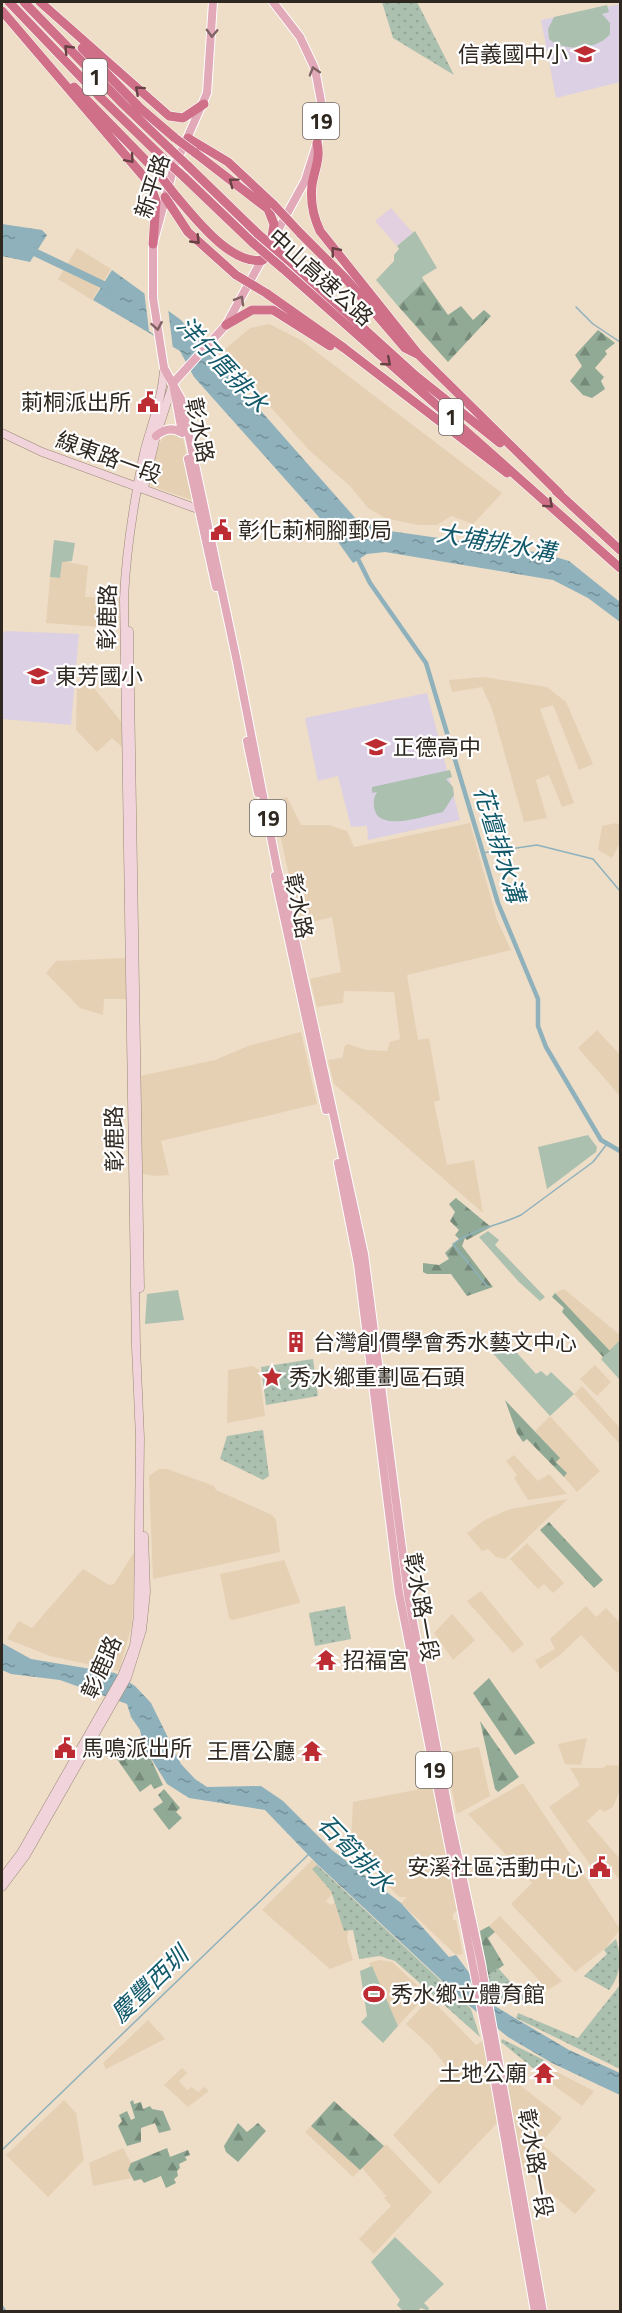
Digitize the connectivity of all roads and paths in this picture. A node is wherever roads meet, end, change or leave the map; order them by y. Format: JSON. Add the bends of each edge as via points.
{"nodes":[{"id":1,"x":9,"y":2,"type":"edge"},
{"id":2,"x":24,"y":2,"type":"edge"},
{"id":3,"x":38,"y":2,"type":"edge"},
{"id":4,"x":213,"y":2,"type":"edge"},
{"id":5,"x":273,"y":2,"type":"edge"},
{"id":6,"x":2,"y":11,"type":"edge"},
{"id":7,"x":51,"y":67,"type":"junction"},
{"id":8,"x":204,"y":104,"type":"junction"},
{"id":9,"x":188,"y":138,"type":"junction"},
{"id":10,"x":317,"y":143,"type":"junction"},
{"id":11,"x":165,"y":197,"type":"junction"},
{"id":12,"x":256,"y":238,"type":"junction"},
{"id":13,"x":271,"y":243,"type":"junction"},
{"id":14,"x":153,"y":244,"type":"junction"},
{"id":15,"x":263,"y":260,"type":"junction"},
{"id":16,"x":284,"y":263,"type":"junction"},
{"id":17,"x":226,"y":325,"type":"junction"},
{"id":18,"x":419,"y":355,"type":"junction"},
{"id":19,"x":164,"y":368,"type":"junction"},
{"id":20,"x":174,"y":382,"type":"junction"},
{"id":21,"x":417,"y":406,"type":"junction"},
{"id":22,"x":2,"y":433,"type":"edge"},
{"id":23,"x":182,"y":433,"type":"junction"},
{"id":24,"x":156,"y":435,"type":"junction"},
{"id":25,"x":141,"y":488,"type":"junction"},
{"id":26,"x":532,"y":488,"type":"junction"},
{"id":27,"x":560,"y":494,"type":"junction"},
{"id":28,"x":202,"y":511,"type":"junction"},
{"id":29,"x":621,"y":550,"type":"edge"},
{"id":30,"x":621,"y":568,"type":"edge"},
{"id":31,"x":360,"y":1253,"type":"joint"},
{"id":32,"x":23,"y":1854,"type":"junction"},
{"id":33,"x":2,"y":1878,"type":"edge"},
{"id":34,"x":2,"y":1887,"type":"edge"},
{"id":35,"x":476,"y":1963,"type":"junction"},
{"id":36,"x":535,"y":2312,"type":"edge"},
{"id":37,"x":543,"y":2312,"type":"edge"}],
"edges":[{"from":1,"to":12,"type":"highway","name":"中山高速公路","number":"1","bridge":true,"via":[[163,158]]},
{"from":12,"to":2,"type":"highway","name":"中山高速公路","number":"1","one_way":true,"bridge":true},
{"from":8,"to":3,"type":"highway","one_way":true,"via":[[183,118],[169,116]]},
{"from":13,"to":3,"type":"highway","one_way":true,"bridge":true,"via":[[274,224],[268,209],[140,108]]},
{"from":4,"to":8,"type":"main road","name":"新平路","number":"19","one_way":true,"via":[[211,65]]},
{"from":10,"to":5,"type":"main road","number":"19","one_way":true,"via":[[323,112],[315,69],[300,37]]},
{"from":6,"to":7,"type":"highway"},
{"from":7,"to":14,"type":"highway","one_way":true,"via":[[150,184],[156,201]]},
{"from":7,"to":15,"type":"highway","bridge":true,"via":[[158,173],[206,230],[238,257]]},
{"from":8,"to":9,"type":"main road","name":"新平路","number":"19"},
{"from":9,"to":11,"type":"main road","name":"新平路","number":"19"},
{"from":9,"to":18,"type":"highway","bridge":true,"via":[[228,162],[274,205],[346,279],[405,348]]},
{"from":10,"to":13,"type":"main road","number":"19","via":[[305,181]]},
{"from":18,"to":10,"type":"highway","one_way":true,"via":[[320,231],[311,207],[320,152]]},
{"from":11,"to":14,"type":"main road","name":"新平路","number":"19"},
{"from":11,"to":21,"type":"highway","one_way":true,"bridge":true,"via":[[188,232],[236,274],[378,373]]},
{"from":12,"to":16,"type":"highway","name":"中山高速公路","number":"1","bridge":true},
{"from":13,"to":15,"type":"main road","number":"19"},
{"from":14,"to":19,"type":"main road","name":"新平路","number":"19","one_way":true,"via":[[152,284]]},
{"from":17,"to":15,"type":"main road","number":"19","one_way":true},
{"from":16,"to":26,"type":"highway","name":"中山高速公路","number":"1","one_way":true},
{"from":16,"to":27,"type":"highway","name":"中山高速公路","number":"1"},
{"from":17,"to":20,"type":"main road","number":"19"},
{"from":17,"to":21,"type":"highway","via":[[252,310],[273,310]]},
{"from":18,"to":27,"type":"highway"},
{"from":19,"to":20,"type":"main road","name":"新平路","number":"19"},
{"from":19,"to":25,"type":"main road","name":"彰鹿路"},
{"from":20,"to":23,"type":"main road","name":"彰水路","number":"19"},
{"from":20,"to":24,"type":"main road","name":"彰鹿路"},
{"from":20,"to":28,"type":"main road","name":"彰水路","number":"19","via":[[181,399]]},
{"from":21,"to":26,"type":"highway","via":[[520,484]]},
{"from":22,"to":25,"type":"main road","name":"線東路一段"},
{"from":23,"to":24,"type":"main road","via":[[164,430]]},
{"from":23,"to":28,"type":"main road","name":"彰水路","number":"19"},
{"from":24,"to":25,"type":"main road","name":"彰鹿路"},
{"from":25,"to":28,"type":"main road","name":"線東路一段"},
{"from":25,"to":32,"type":"main road","name":"彰鹿路","via":[[130,570],[128,698],[140,1582],[134,1646],[122,1681]]},
{"from":26,"to":30,"type":"highway","name":"中山高速公路","number":"1","one_way":true},
{"from":27,"to":29,"type":"highway","name":"中山高速公路","number":"1"},
{"from":28,"to":31,"type":"main road","name":"彰水路","number":"19"},
{"from":31,"to":35,"type":"main road","name":"彰水路一段","number":"19","via":[[408,1595]]},
{"from":32,"to":33,"type":"main road","name":"彰鹿路"},
{"from":32,"to":34,"type":"main road","name":"彰鹿路"},
{"from":35,"to":36,"type":"main road","name":"彰水路一段","number":"19"},
{"from":35,"to":37,"type":"main road","name":"彰水路一段","number":"19","via":[[490,2020]]}]}
